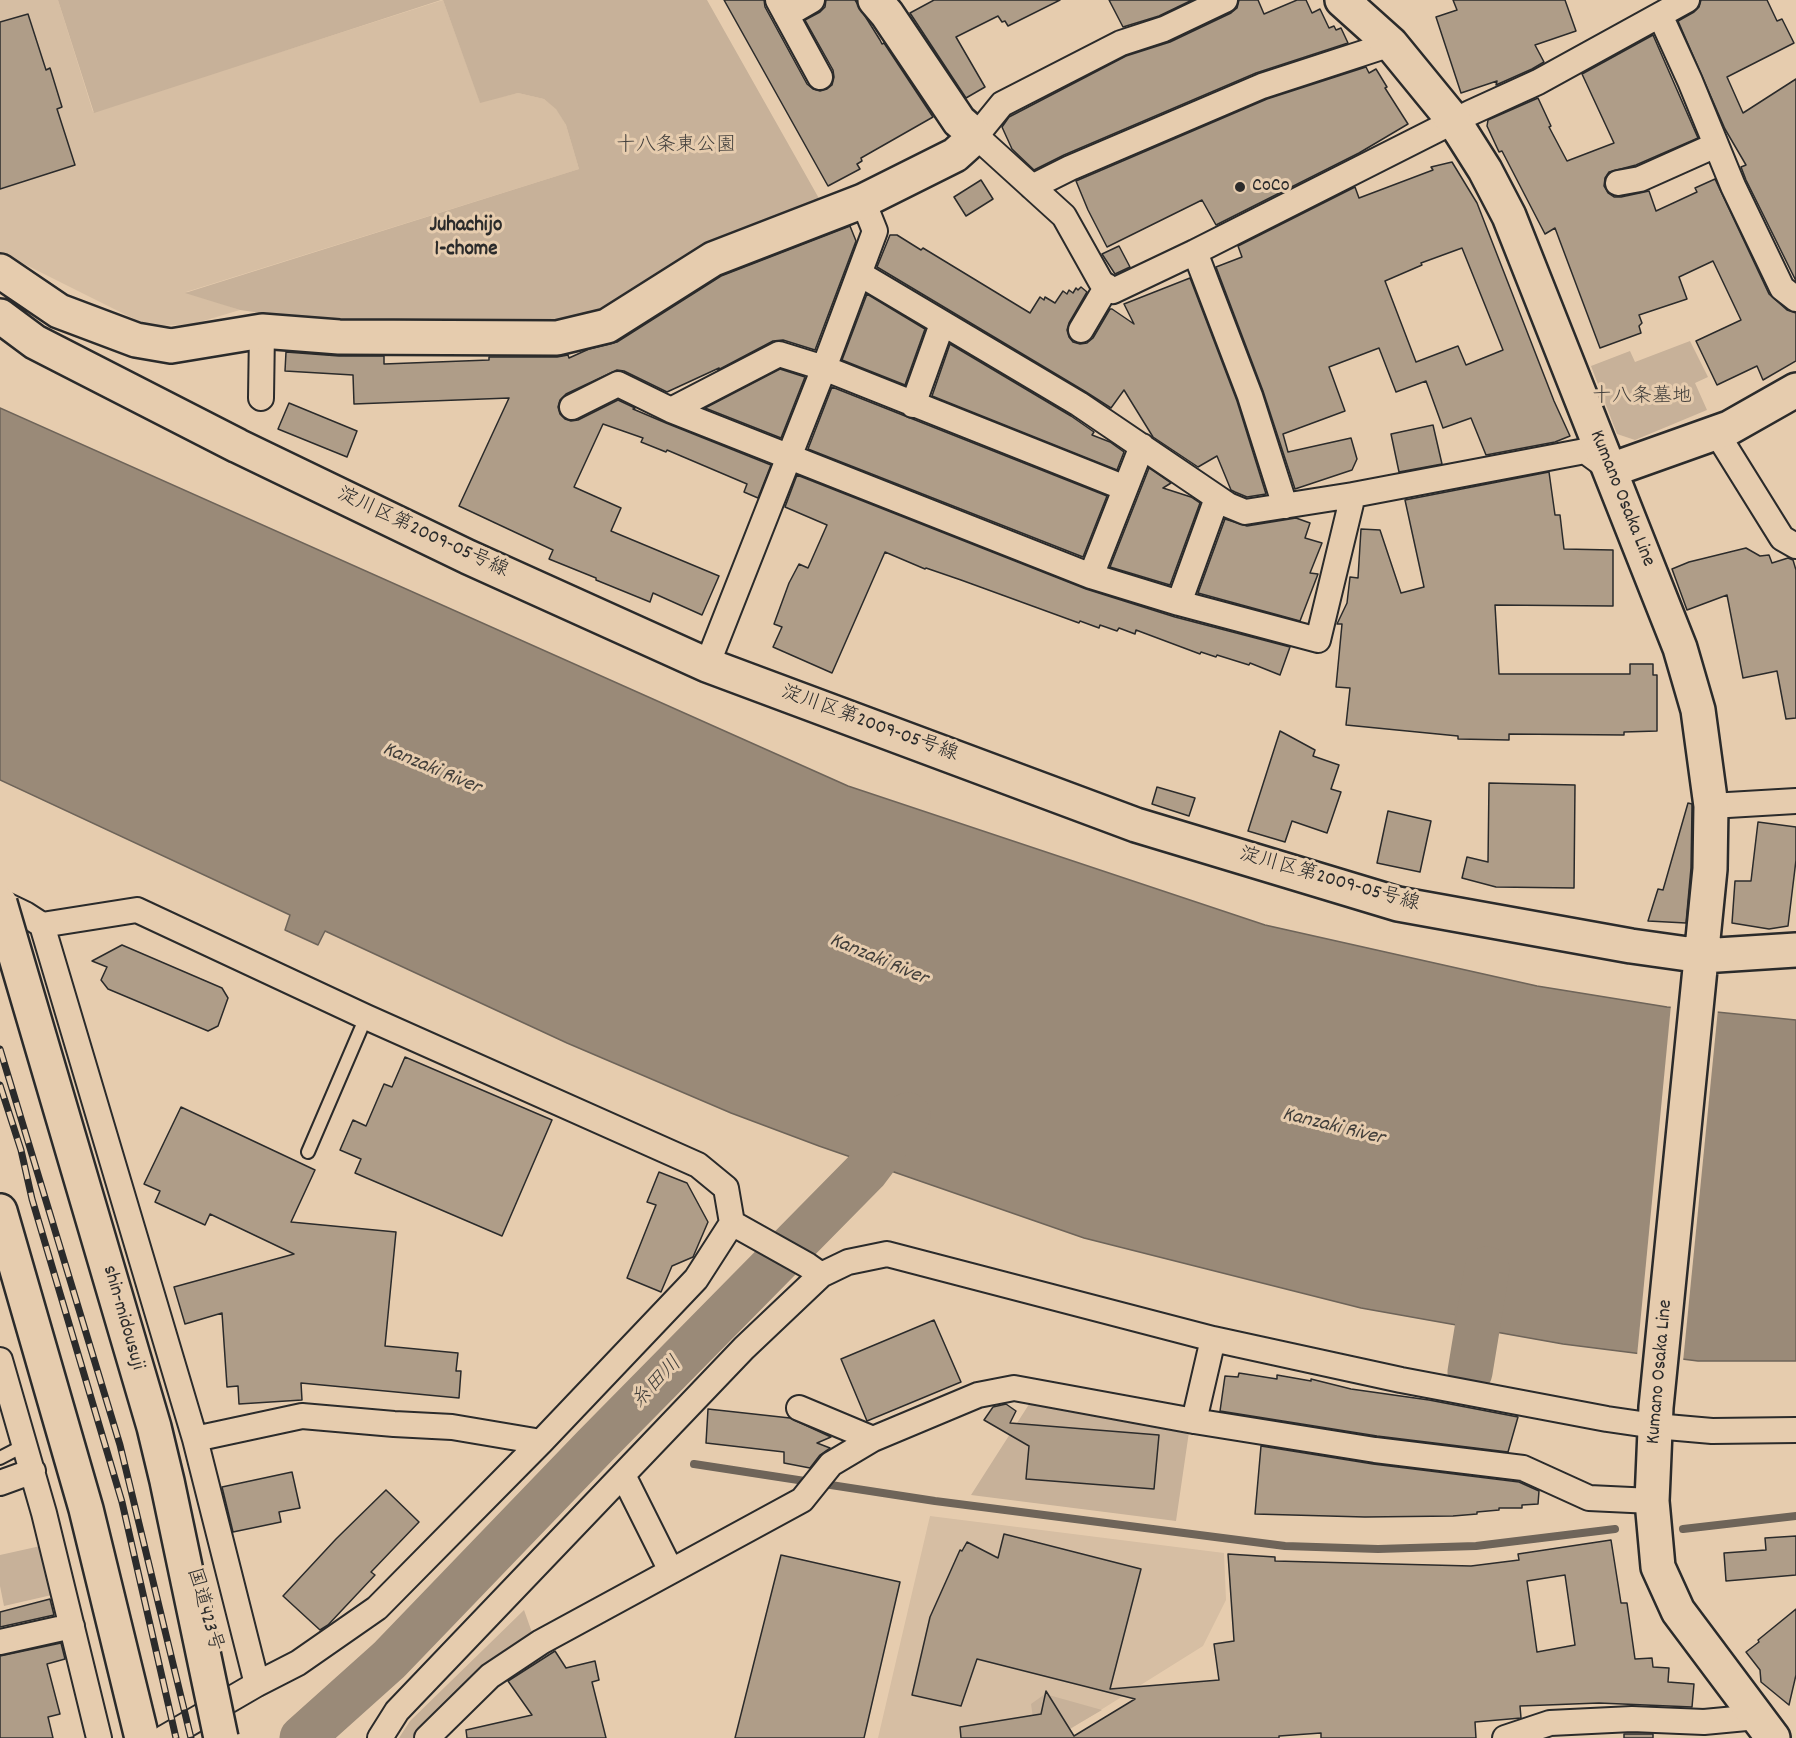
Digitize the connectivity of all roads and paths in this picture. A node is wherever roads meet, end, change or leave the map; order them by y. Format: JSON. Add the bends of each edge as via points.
{"nodes":[{"id":1,"x":812,"y":0,"type":"edge"},
{"id":2,"x":875,"y":0,"type":"edge"},
{"id":3,"x":1225,"y":0,"type":"edge"},
{"id":4,"x":1342,"y":0,"type":"edge"},
{"id":5,"x":1687,"y":0,"type":"edge"},
{"id":6,"x":782,"y":7,"type":"edge"},
{"id":7,"x":1660,"y":15,"type":"junction"},
{"id":8,"x":1391,"y":44,"type":"junction"},
{"id":9,"x":820,"y":77,"type":"dead end"},
{"id":10,"x":1454,"y":121,"type":"junction"},
{"id":11,"x":976,"y":136,"type":"junction"},
{"id":12,"x":1716,"y":145,"type":"junction"},
{"id":13,"x":1618,"y":183,"type":"dead end"},
{"id":14,"x":1032,"y":187,"type":"junction"},
{"id":15,"x":862,"y":201,"type":"junction"},
{"id":16,"x":1195,"y":252,"type":"junction"},
{"id":17,"x":0,"y":271,"type":"edge"},
{"id":18,"x":860,"y":274,"type":"junction"},
{"id":19,"x":1107,"y":286,"type":"junction"},
{"id":20,"x":1796,"y":299,"type":"edge"},
{"id":21,"x":0,"y":316,"type":"edge"},
{"id":22,"x":942,"y":324,"type":"junction"},
{"id":23,"x":1081,"y":330,"type":"dead end"},
{"id":24,"x":262,"y":331,"type":"junction"},
{"id":25,"x":824,"y":369,"type":"junction"},
{"id":26,"x":1796,"y":390,"type":"edge"},
{"id":27,"x":261,"y":398,"type":"dead end"},
{"id":28,"x":913,"y":405,"type":"junction"},
{"id":29,"x":572,"y":407,"type":"dead end"},
{"id":30,"x":671,"y":410,"type":"junction"},
{"id":31,"x":1716,"y":432,"type":"junction"},
{"id":32,"x":1142,"y":446,"type":"junction"},
{"id":33,"x":788,"y":458,"type":"junction"},
{"id":34,"x":1611,"y":470,"type":"junction"},
{"id":35,"x":1125,"y":488,"type":"junction"},
{"id":36,"x":1353,"y":495,"type":"junction"},
{"id":37,"x":1217,"y":498,"type":"junction"},
{"id":38,"x":1285,"y":506,"type":"junction"},
{"id":39,"x":1796,"y":546,"type":"edge"},
{"id":40,"x":1091,"y":576,"type":"junction"},
{"id":41,"x":1179,"y":603,"type":"junction"},
{"id":42,"x":707,"y":665,"type":"junction"},
{"id":43,"x":1796,"y":801,"type":"edge"},
{"id":44,"x":1712,"y":806,"type":"junction"},
{"id":45,"x":0,"y":903,"type":"edge"},
{"id":46,"x":42,"y":926,"type":"junction"},
{"id":47,"x":1796,"y":950,"type":"edge"},
{"id":48,"x":1700,"y":963,"type":"junction"},
{"id":49,"x":366,"y":1017,"type":"junction"},
{"id":50,"x":308,"y":1152,"type":"dead end"},
{"id":51,"x":0,"y":1211,"type":"edge"},
{"id":52,"x":742,"y":1228,"type":"junction"},
{"id":53,"x":814,"y":1270,"type":"junction"},
{"id":54,"x":1213,"y":1339,"type":"junction"},
{"id":55,"x":0,"y":1360,"type":"edge"},
{"id":56,"x":799,"y":1408,"type":"dead end"},
{"id":57,"x":1655,"y":1417,"type":"junction"},
{"id":58,"x":1194,"y":1421,"type":"junction"},
{"id":59,"x":1796,"y":1430,"type":"edge"},
{"id":60,"x":195,"y":1438,"type":"junction"},
{"id":61,"x":873,"y":1438,"type":"junction"},
{"id":62,"x":541,"y":1442,"type":"junction"},
{"id":63,"x":25,"y":1445,"type":"junction"},
{"id":64,"x":0,"y":1458,"type":"edge"},
{"id":65,"x":33,"y":1471,"type":"junction"},
{"id":66,"x":623,"y":1475,"type":"junction"},
{"id":67,"x":167,"y":1481,"type":"junction"},
{"id":68,"x":0,"y":1483,"type":"edge"},
{"id":69,"x":1652,"y":1501,"type":"junction"},
{"id":70,"x":86,"y":1509,"type":"junction"},
{"id":71,"x":671,"y":1570,"type":"junction"},
{"id":72,"x":72,"y":1626,"type":"junction"},
{"id":73,"x":0,"y":1642,"type":"edge"},
{"id":74,"x":258,"y":1684,"type":"junction"},
{"id":75,"x":1765,"y":1728,"type":"edge"},
{"id":76,"x":99,"y":1738,"type":"edge"},
{"id":77,"x":126,"y":1738,"type":"edge"},
{"id":78,"x":142,"y":1738,"type":"edge"},
{"id":79,"x":164,"y":1738,"type":"edge"},
{"id":80,"x":221,"y":1738,"type":"edge"},
{"id":81,"x":240,"y":1738,"type":"edge"},
{"id":82,"x":380,"y":1738,"type":"edge"},
{"id":83,"x":427,"y":1738,"type":"edge"},
{"id":84,"x":1505,"y":1738,"type":"edge"}],
"edges":[{"from":1,"to":6,"type":"street"},
{"from":2,"to":11,"type":"main road","via":[[959,122]]},
{"from":3,"to":11,"type":"street","via":[[1164,29],[1121,43],[1002,104]]},
{"from":4,"to":8,"type":"main road","name":"Kumano Osaka Line"},
{"from":5,"to":7,"type":"street"},
{"from":6,"to":9,"type":"street"},
{"from":7,"to":10,"type":"street","via":[[1538,82]]},
{"from":7,"to":12,"type":"street"},
{"from":8,"to":10,"type":"main road","name":"Kumano Osaka Line"},
{"from":8,"to":14,"type":"street","via":[[1262,86]]},
{"from":10,"to":16,"type":"street"},
{"from":10,"to":34,"type":"main road","name":"Kumano Osaka Line","via":[[1509,216]]},
{"from":11,"to":14,"type":"street"},
{"from":11,"to":15,"type":"main road","via":[[955,155]]},
{"from":12,"to":13,"type":"street","via":[[1640,179]]},
{"from":12,"to":20,"type":"street","via":[[1782,288]]},
{"from":14,"to":19,"type":"street","via":[[1064,216],[1101,282]]},
{"from":15,"to":18,"type":"street","via":[[875,231]]},
{"from":15,"to":24,"type":"main road","via":[[713,260],[607,326],[557,338],[339,337]]},
{"from":16,"to":19,"type":"street","via":[[1113,291]]},
{"from":16,"to":38,"type":"street","via":[[1250,396]]},
{"from":17,"to":24,"type":"main road","via":[[58,311],[136,340],[171,346]]},
{"from":18,"to":22,"type":"street"},
{"from":18,"to":25,"type":"street"},
{"from":19,"to":23,"type":"street"},
{"from":21,"to":42,"type":"main road","name":"淀川区第2009-05号線","via":[[35,342],[230,442],[468,557]]},
{"from":22,"to":28,"type":"street"},
{"from":22,"to":32,"type":"street","via":[[1079,404]]},
{"from":24,"to":27,"type":"street"},
{"from":25,"to":28,"type":"street"},
{"from":25,"to":30,"type":"street","via":[[779,354]]},
{"from":25,"to":33,"type":"street"},
{"from":26,"to":31,"type":"main road"},
{"from":28,"to":35,"type":"street"},
{"from":29,"to":30,"type":"street","via":[[618,384]]},
{"from":30,"to":33,"type":"street"},
{"from":31,"to":34,"type":"main road"},
{"from":31,"to":39,"type":"street","via":[[1782,538]]},
{"from":32,"to":35,"type":"street"},
{"from":32,"to":37,"type":"street"},
{"from":33,"to":40,"type":"street"},
{"from":33,"to":42,"type":"street"},
{"from":34,"to":36,"type":"street","via":[[1585,451]]},
{"from":34,"to":44,"type":"main road","name":"Kumano Osaka Line","via":[[1680,648],[1698,711]]},
{"from":35,"to":40,"type":"street"},
{"from":36,"to":38,"type":"street"},
{"from":36,"to":41,"type":"street","via":[[1318,640]]},
{"from":37,"to":38,"type":"street","via":[[1245,512]]},
{"from":37,"to":41,"type":"street"},
{"from":40,"to":41,"type":"street"},
{"from":42,"to":48,"type":"main road","name":"淀川区第2009-05号線","via":[[1136,825],[1386,900]]},
{"from":43,"to":44,"type":"street"},
{"from":44,"to":48,"type":"main road","name":"Kumano Osaka Line"},
{"from":45,"to":46,"type":"street"},
{"from":45,"to":67,"type":"main road","name":"shin-midousuji","bridge":true},
{"from":46,"to":49,"type":"street","via":[[137,910]]},
{"from":46,"to":60,"type":"street"},
{"from":47,"to":48,"type":"main road","name":"淀川区第2009-05号線"},
{"from":48,"to":57,"type":"main road","name":"Kumano Osaka Line"},
{"from":49,"to":50,"type":"lane"},
{"from":49,"to":52,"type":"street","via":[[698,1165],[726,1188]]},
{"from":51,"to":70,"type":"main road"},
{"from":52,"to":53,"type":"street"},
{"from":52,"to":62,"type":"street"},
{"from":53,"to":54,"type":"street","via":[[887,1254]]},
{"from":53,"to":66,"type":"street"},
{"from":54,"to":57,"type":"street","via":[[1401,1380]]},
{"from":54,"to":58,"type":"street"},
{"from":55,"to":63,"type":"street"},
{"from":56,"to":61,"type":"street"},
{"from":57,"to":59,"type":"street","via":[[1712,1431]]},
{"from":57,"to":69,"type":"main road","name":"Kumano Osaka Line"},
{"from":58,"to":61,"type":"street","via":[[1014,1388],[978,1395]]},
{"from":58,"to":69,"type":"street","via":[[1375,1450],[1523,1468],[1589,1498]]},
{"from":60,"to":62,"type":"street","via":[[302,1416],[452,1427]]},
{"from":60,"to":74,"type":"street"},
{"from":61,"to":71,"type":"street","via":[[831,1464],[802,1500]]},
{"from":62,"to":74,"type":"street","via":[[377,1608],[298,1663]]},
{"from":63,"to":64,"type":"lane"},
{"from":63,"to":65,"type":"street"},
{"from":65,"to":68,"type":"street"},
{"from":65,"to":72,"type":"street"},
{"from":66,"to":71,"type":"street"},
{"from":66,"to":82,"type":"street","via":[[397,1711]]},
{"from":67,"to":80,"type":"main road","name":"shin-midousuji","bridge":true},
{"from":67,"to":81,"type":"main road","name":"国道423号","bridge":true},
{"from":69,"to":75,"type":"main road","name":"Kumano Osaka Line","via":[[1658,1567],[1678,1611]]},
{"from":70,"to":77,"type":"main road"},
{"from":70,"to":78,"type":"main road"},
{"from":71,"to":83,"type":"street","via":[[541,1642],[490,1676]]},
{"from":72,"to":73,"type":"street"},
{"from":72,"to":76,"type":"street"},
{"from":74,"to":79,"type":"street"},
{"from":75,"to":84,"type":"street","via":[[1632,1719],[1550,1724]]}]}
